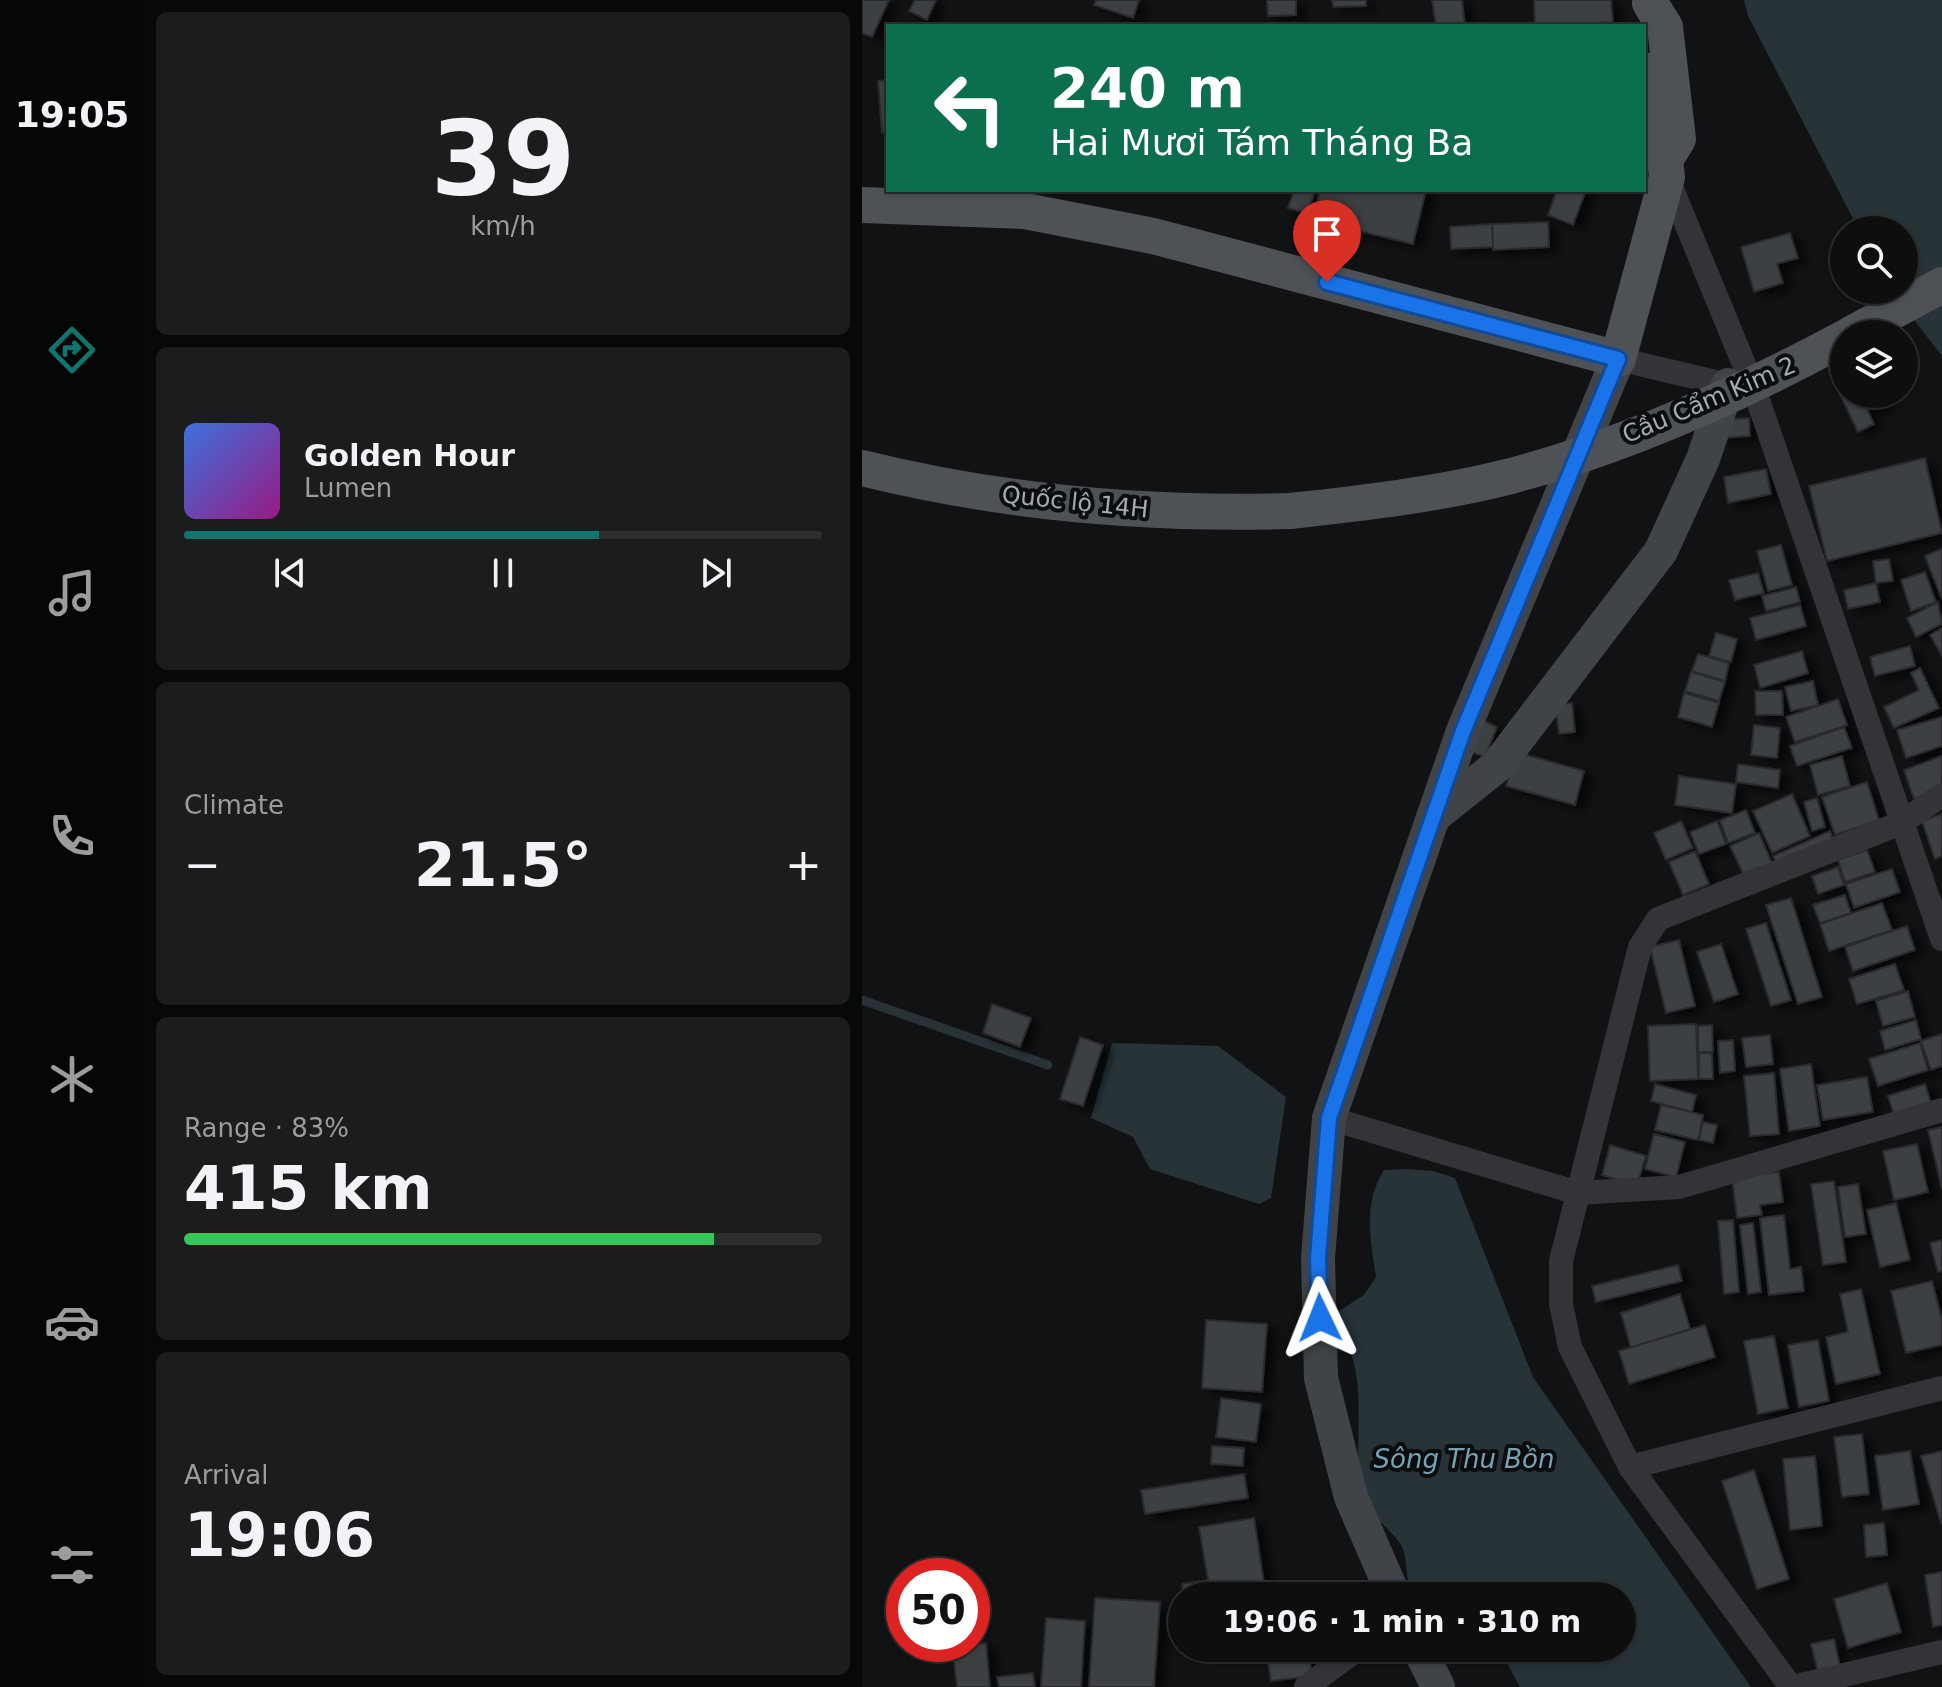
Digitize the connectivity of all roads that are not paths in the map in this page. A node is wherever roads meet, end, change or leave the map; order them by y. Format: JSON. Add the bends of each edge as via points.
{"nodes":[{"id":1,"x":1647,"y":10,"type":"edge"},
{"id":2,"x":1646,"y":89,"type":"edge"},
{"id":3,"x":1666,"y":168,"type":"junction"},
{"id":4,"x":862,"y":205,"type":"edge"},
{"id":5,"x":1942,"y":285,"type":"edge"},
{"id":6,"x":1877,"y":320,"type":"edge"},
{"id":7,"x":1830,"y":346,"type":"edge"},
{"id":8,"x":1618,"y":359,"type":"junction"},
{"id":9,"x":1742,"y":388,"type":"junction"},
{"id":10,"x":862,"y":468,"type":"edge"},
{"id":11,"x":1290,"y":511,"type":"joint"},
{"id":12,"x":1942,"y":795,"type":"edge"},
{"id":13,"x":1433,"y":817,"type":"junction"},
{"id":14,"x":1901,"y":823,"type":"junction"},
{"id":15,"x":1942,"y":939,"type":"edge"},
{"id":16,"x":1942,"y":1110,"type":"edge"},
{"id":17,"x":1329,"y":1118,"type":"junction"},
{"id":18,"x":1578,"y":1193,"type":"junction"},
{"id":19,"x":1942,"y":1388,"type":"edge"},
{"id":20,"x":1630,"y":1467,"type":"junction"},
{"id":21,"x":1388,"y":1582,"type":"edge"},
{"id":22,"x":1942,"y":1652,"type":"edge"},
{"id":23,"x":1340,"y":1662,"type":"edge"},
{"id":24,"x":1426,"y":1662,"type":"edge"},
{"id":25,"x":1306,"y":1687,"type":"edge"},
{"id":26,"x":1438,"y":1687,"type":"edge"},
{"id":27,"x":1792,"y":1687,"type":"edge"}],
"edges":[{"from":1,"to":3,"type":"main road","via":[[1665,27],[1678,139]]},
{"from":2,"to":3,"type":"main road","via":[[1651,138]]},
{"from":3,"to":8,"type":"main road"},
{"from":3,"to":9,"type":"street"},
{"from":4,"to":8,"type":"main road","via":[[1025,211],[1153,236]]},
{"from":5,"to":6,"type":"main road"},
{"from":7,"to":11,"type":"main road","name":"Cầu Cẩm Kim 2","bridge":true,"via":[[1699,408],[1508,477],[1412,497]]},
{"from":8,"to":9,"type":"street"},
{"from":8,"to":13,"type":"main road","via":[[1463,731]]},
{"from":9,"to":13,"type":"main road","via":[[1661,551],[1497,766]]},
{"from":9,"to":14,"type":"street"},
{"from":10,"to":11,"type":"main road","name":"Quốc lộ 14H","via":[[1083,507],[1201,514]]},
{"from":12,"to":14,"type":"street"},
{"from":13,"to":17,"type":"main road"},
{"from":14,"to":15,"type":"street"},
{"from":14,"to":18,"type":"street","via":[[1658,919],[1649,929],[1640,947]]},
{"from":16,"to":18,"type":"street","via":[[1679,1187]]},
{"from":17,"to":18,"type":"street"},
{"from":17,"to":21,"type":"main road","via":[[1318,1258],[1321,1378],[1351,1497]]},
{"from":18,"to":20,"type":"street","via":[[1561,1261],[1561,1304],[1570,1347]]},
{"from":19,"to":20,"type":"street"},
{"from":20,"to":27,"type":"street"},
{"from":22,"to":27,"type":"street"},
{"from":23,"to":25,"type":"street"},
{"from":24,"to":26,"type":"main road"}]}
